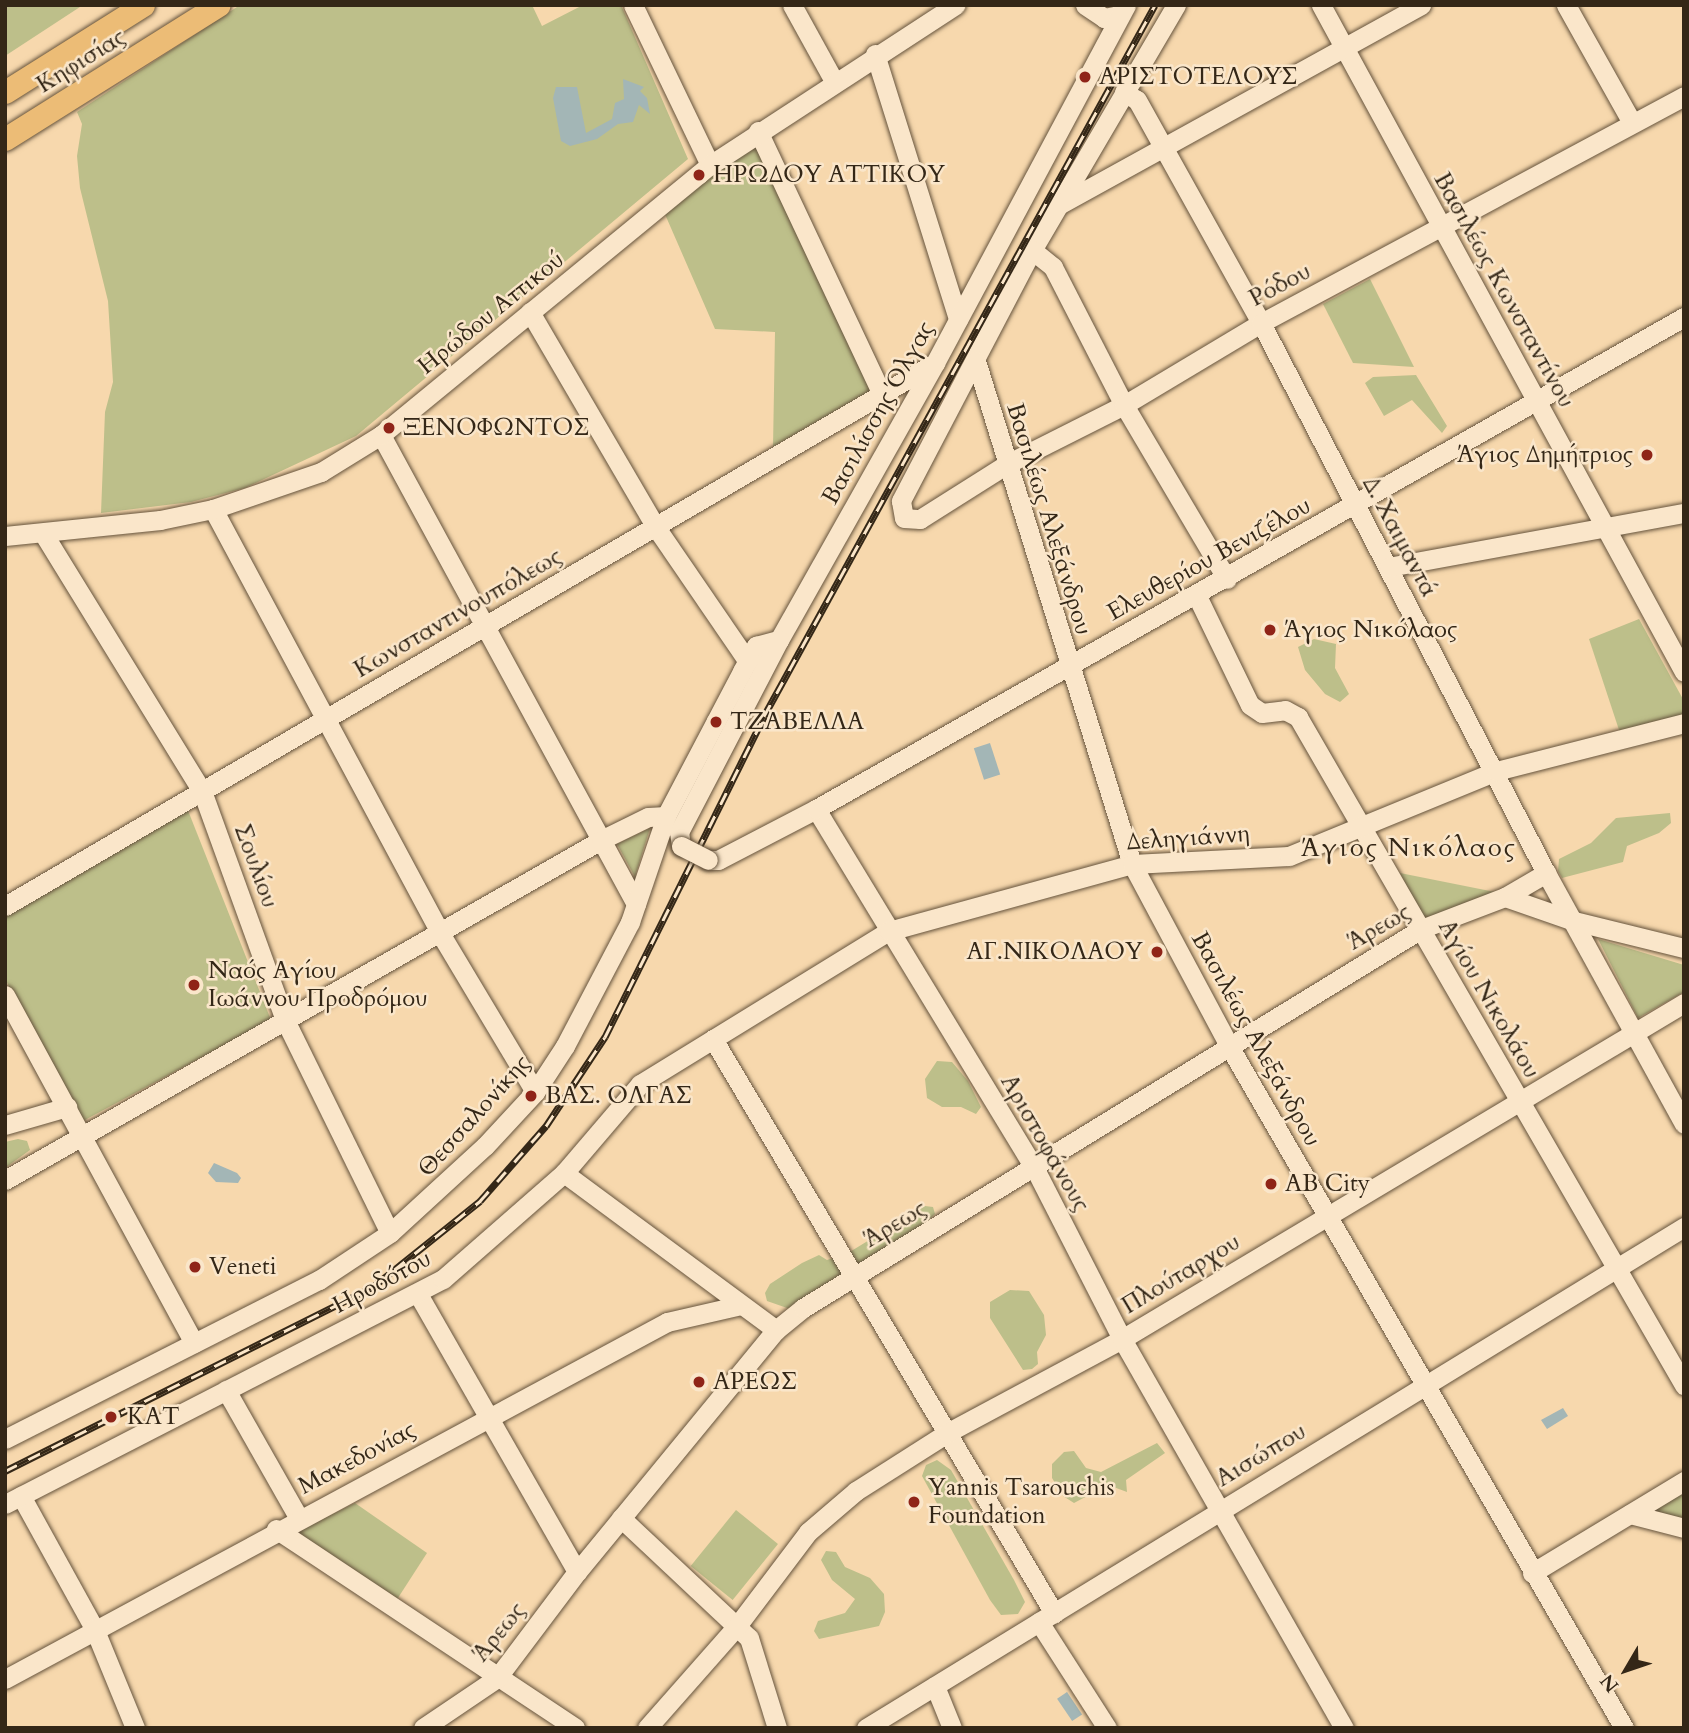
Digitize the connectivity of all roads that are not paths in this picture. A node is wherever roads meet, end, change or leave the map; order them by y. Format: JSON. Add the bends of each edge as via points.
{"nodes":[{"id":1,"x":143,"y":5,"type":"edge"},
{"id":2,"x":219,"y":5,"type":"edge"},
{"id":3,"x":633,"y":5,"type":"edge"},
{"id":4,"x":792,"y":5,"type":"edge"},
{"id":5,"x":1085,"y":5,"type":"edge"},
{"id":6,"x":1176,"y":5,"type":"edge"},
{"id":7,"x":1321,"y":5,"type":"edge"},
{"id":8,"x":1421,"y":5,"type":"edge"},
{"id":9,"x":1566,"y":5,"type":"edge"},
{"id":10,"x":951,"y":6,"type":"edge"},
{"id":11,"x":1123,"y":10,"type":"edge"},
{"id":12,"x":1344,"y":47,"type":"junction"},
{"id":13,"x":875,"y":54,"type":"junction"},
{"id":14,"x":834,"y":81,"type":"junction"},
{"id":15,"x":5,"y":92,"type":"edge"},
{"id":16,"x":1124,"y":92,"type":"junction"},
{"id":17,"x":1684,"y":96,"type":"edge"},
{"id":18,"x":1631,"y":121,"type":"junction"},
{"id":19,"x":758,"y":131,"type":"junction"},
{"id":20,"x":5,"y":139,"type":"edge"},
{"id":21,"x":1165,"y":146,"type":"junction"},
{"id":22,"x":710,"y":165,"type":"junction"},
{"id":23,"x":1055,"y":207,"type":"junction"},
{"id":24,"x":1442,"y":228,"type":"junction"},
{"id":25,"x":1032,"y":250,"type":"junction"},
{"id":26,"x":530,"y":313,"type":"junction"},
{"id":27,"x":1684,"y":317,"type":"edge"},
{"id":28,"x":958,"y":319,"type":"junction"},
{"id":29,"x":1261,"y":323,"type":"junction"},
{"id":30,"x":976,"y":361,"type":"junction"},
{"id":31,"x":935,"y":363,"type":"junction"},
{"id":32,"x":882,"y":394,"type":"junction"},
{"id":33,"x":1536,"y":401,"type":"junction"},
{"id":34,"x":1124,"y":405,"type":"junction"},
{"id":35,"x":381,"y":435,"type":"junction"},
{"id":36,"x":1007,"y":464,"type":"junction"},
{"id":37,"x":1355,"y":505,"type":"junction"},
{"id":38,"x":213,"y":509,"type":"junction"},
{"id":39,"x":1684,"y":513,"type":"edge"},
{"id":40,"x":655,"y":526,"type":"junction"},
{"id":41,"x":1605,"y":527,"type":"junction"},
{"id":42,"x":43,"y":533,"type":"junction"},
{"id":43,"x":5,"y":536,"type":"edge"},
{"id":44,"x":1389,"y":567,"type":"junction"},
{"id":45,"x":1227,"y":579,"type":"junction"},
{"id":46,"x":1196,"y":594,"type":"junction"},
{"id":47,"x":485,"y":626,"type":"junction"},
{"id":48,"x":779,"y":640,"type":"junction"},
{"id":49,"x":748,"y":662,"type":"junction"},
{"id":50,"x":1068,"y":666,"type":"junction"},
{"id":51,"x":1684,"y":672,"type":"edge"},
{"id":52,"x":324,"y":720,"type":"junction"},
{"id":53,"x":1684,"y":723,"type":"edge"},
{"id":54,"x":1496,"y":771,"type":"junction"},
{"id":55,"x":202,"y":791,"type":"junction"},
{"id":56,"x":816,"y":809,"type":"junction"},
{"id":57,"x":666,"y":816,"type":"junction"},
{"id":58,"x":1362,"y":826,"type":"junction"},
{"id":59,"x":601,"y":839,"type":"junction"},
{"id":60,"x":681,"y":846,"type":"joint"},
{"id":61,"x":1132,"y":864,"type":"junction"},
{"id":62,"x":1546,"y":873,"type":"junction"},
{"id":63,"x":1505,"y":897,"type":"junction"},
{"id":64,"x":636,"y":904,"type":"junction"},
{"id":65,"x":5,"y":906,"type":"edge"},
{"id":66,"x":1574,"y":921,"type":"junction"},
{"id":67,"x":1421,"y":929,"type":"junction"},
{"id":68,"x":889,"y":931,"type":"junction"},
{"id":69,"x":440,"y":933,"type":"junction"},
{"id":70,"x":1684,"y":948,"type":"edge"},
{"id":71,"x":5,"y":995,"type":"edge"},
{"id":72,"x":1684,"y":1003,"type":"edge"},
{"id":73,"x":285,"y":1020,"type":"junction"},
{"id":74,"x":1634,"y":1031,"type":"junction"},
{"id":75,"x":713,"y":1039,"type":"junction"},
{"id":76,"x":1229,"y":1046,"type":"junction"},
{"id":77,"x":535,"y":1091,"type":"junction"},
{"id":78,"x":1520,"y":1100,"type":"junction"},
{"id":79,"x":67,"y":1107,"type":"junction"},
{"id":80,"x":1684,"y":1124,"type":"edge"},
{"id":81,"x":5,"y":1125,"type":"edge"},
{"id":82,"x":83,"y":1135,"type":"junction"},
{"id":83,"x":1035,"y":1169,"type":"junction"},
{"id":84,"x":564,"y":1173,"type":"junction"},
{"id":85,"x":5,"y":1180,"type":"edge"},
{"id":86,"x":1326,"y":1215,"type":"junction"},
{"id":87,"x":1684,"y":1227,"type":"edge"},
{"id":88,"x":390,"y":1233,"type":"junction"},
{"id":89,"x":1618,"y":1269,"type":"junction"},
{"id":90,"x":855,"y":1278,"type":"junction"},
{"id":91,"x":418,"y":1294,"type":"junction"},
{"id":92,"x":741,"y":1305,"type":"junction"},
{"id":93,"x":776,"y":1330,"type":"junction"},
{"id":94,"x":1122,"y":1339,"type":"junction"},
{"id":95,"x":194,"y":1343,"type":"junction"},
{"id":96,"x":1684,"y":1385,"type":"edge"},
{"id":97,"x":1425,"y":1386,"type":"junction"},
{"id":98,"x":226,"y":1390,"type":"junction"},
{"id":99,"x":489,"y":1415,"type":"junction"},
{"id":100,"x":947,"y":1433,"type":"junction"},
{"id":101,"x":5,"y":1438,"type":"edge"},
{"id":102,"x":1684,"y":1481,"type":"edge"},
{"id":103,"x":13,"y":1500,"type":"edge"},
{"id":104,"x":1220,"y":1508,"type":"junction"},
{"id":105,"x":1630,"y":1514,"type":"junction"},
{"id":106,"x":298,"y":1517,"type":"junction"},
{"id":107,"x":621,"y":1518,"type":"junction"},
{"id":108,"x":1684,"y":1528,"type":"edge"},
{"id":109,"x":276,"y":1529,"type":"junction"},
{"id":110,"x":577,"y":1572,"type":"junction"},
{"id":111,"x":1532,"y":1573,"type":"junction"},
{"id":112,"x":1046,"y":1618,"type":"junction"},
{"id":113,"x":737,"y":1626,"type":"junction"},
{"id":114,"x":94,"y":1628,"type":"junction"},
{"id":115,"x":497,"y":1678,"type":"junction"},
{"id":116,"x":5,"y":1679,"type":"edge"},
{"id":117,"x":935,"y":1686,"type":"junction"},
{"id":118,"x":135,"y":1728,"type":"edge"},
{"id":119,"x":423,"y":1728,"type":"edge"},
{"id":120,"x":575,"y":1728,"type":"edge"},
{"id":121,"x":647,"y":1728,"type":"edge"},
{"id":122,"x":777,"y":1728,"type":"edge"},
{"id":123,"x":866,"y":1728,"type":"edge"},
{"id":124,"x":953,"y":1728,"type":"edge"},
{"id":125,"x":1107,"y":1728,"type":"edge"},
{"id":126,"x":1344,"y":1728,"type":"edge"},
{"id":127,"x":1624,"y":1728,"type":"edge"}],
"edges":[{"from":1,"to":15,"type":"main road","name":"Κηφισίας"},
{"from":2,"to":20,"type":"main road","name":"Κηφισίας"},
{"from":3,"to":22,"type":"street"},
{"from":4,"to":14,"type":"street"},
{"from":5,"to":11,"type":"street","via":[[1104,18]]},
{"from":6,"to":16,"type":"street"},
{"from":7,"to":12,"type":"street","name":"Βασιλέως Κωνσταντίνου"},
{"from":8,"to":12,"type":"street"},
{"from":9,"to":18,"type":"street"},
{"from":10,"to":13,"type":"street","name":"Ηρώδου Αττικού"},
{"from":11,"to":28,"type":"street","name":"Βασιλίσσης Όλγας"},
{"from":12,"to":21,"type":"street"},
{"from":12,"to":24,"type":"street","name":"Βασιλέως Κωνσταντίνου"},
{"from":13,"to":14,"type":"street","name":"Ηρώδου Αττικού"},
{"from":13,"to":28,"type":"street"},
{"from":14,"to":19,"type":"street","name":"Ηρώδου Αττικού"},
{"from":16,"to":21,"type":"street","name":"Δ. Χαιμαντά","via":[[1137,100]]},
{"from":16,"to":23,"type":"street"},
{"from":17,"to":18,"type":"street","name":"Ρόδου"},
{"from":18,"to":24,"type":"street","name":"Ρόδου"},
{"from":19,"to":22,"type":"street","name":"Ηρώδου Αττικού"},
{"from":19,"to":32,"type":"street"},
{"from":21,"to":23,"type":"street"},
{"from":21,"to":29,"type":"street","name":"Δ. Χαιμαντά"},
{"from":22,"to":26,"type":"street","name":"Ηρώδου Αττικού"},
{"from":23,"to":25,"type":"street"},
{"from":24,"to":29,"type":"street","name":"Ρόδου"},
{"from":24,"to":33,"type":"street","name":"Βασιλέως Κωνσταντίνου"},
{"from":25,"to":30,"type":"street"},
{"from":25,"to":34,"type":"street","via":[[1053,267]]},
{"from":26,"to":35,"type":"street","name":"Ηρώδου Αττικού"},
{"from":26,"to":40,"type":"street"},
{"from":27,"to":33,"type":"street","name":"Ελευθερίου Βενιζέλου"},
{"from":28,"to":31,"type":"street","name":"Βασιλίσσης Όλγας"},
{"from":29,"to":34,"type":"street","name":"Ρόδου"},
{"from":29,"to":37,"type":"street","name":"Δ. Χαιμαντά"},
{"from":30,"to":36,"type":"street","name":"Βασιλέως Αλεξάνδρου"},
{"from":30,"to":36,"type":"street","name":"Ρόδου","via":[[901,501],[904,518],[920,519]]},
{"from":31,"to":32,"type":"street","name":"Κωνσταντινουπόλεως"},
{"from":31,"to":48,"type":"street","name":"Βασιλίσσης Όλγας"},
{"from":32,"to":40,"type":"street","name":"Κωνσταντινουπόλεως"},
{"from":33,"to":37,"type":"street","name":"Ελευθερίου Βενιζέλου"},
{"from":33,"to":41,"type":"street","name":"Βασιλέως Κωνσταντίνου"},
{"from":34,"to":36,"type":"street","name":"Ρόδου"},
{"from":34,"to":45,"type":"street"},
{"from":35,"to":38,"type":"street","name":"Ηρώδου Αττικού","via":[[321,472]]},
{"from":35,"to":47,"type":"street"},
{"from":36,"to":50,"type":"street","name":"Βασιλέως Αλεξάνδρου"},
{"from":37,"to":44,"type":"street","name":"Δ. Χαιμαντά"},
{"from":37,"to":45,"type":"street","name":"Ελευθερίου Βενιζέλου"},
{"from":38,"to":42,"type":"street","name":"Ηρώδου Αττικού"},
{"from":38,"to":52,"type":"street"},
{"from":39,"to":41,"type":"street"},
{"from":40,"to":47,"type":"street","name":"Κωνσταντινουπόλεως"},
{"from":40,"to":49,"type":"street"},
{"from":41,"to":44,"type":"street"},
{"from":41,"to":51,"type":"street","name":"Βασιλέως Κωνσταντίνου"},
{"from":42,"to":43,"type":"street","name":"Ηρώδου Αττικού"},
{"from":42,"to":55,"type":"street","name":"Σουλίου"},
{"from":44,"to":54,"type":"street","name":"Δ. Χαιμαντά"},
{"from":45,"to":46,"type":"street","name":"Ελευθερίου Βενιζέλου"},
{"from":46,"to":50,"type":"street","name":"Ελευθερίου Βενιζέλου"},
{"from":46,"to":58,"type":"street","name":"Αγίου Νικολάου","via":[[1250,705],[1262,713],[1285,710],[1297,717]]},
{"from":47,"to":52,"type":"street","name":"Κωνσταντινουπόλεως"},
{"from":47,"to":59,"type":"street"},
{"from":48,"to":49,"type":"street","name":"Θεσσαλονίκης","via":[[756,646]]},
{"from":48,"to":60,"type":"street","name":"Βασιλίσσης Όλγας","via":[[678,832]]},
{"from":49,"to":57,"type":"street","name":"Θεσσαλονίκης"},
{"from":50,"to":56,"type":"street","name":"Ελευθερίου Βενιζέλου"},
{"from":50,"to":61,"type":"street","name":"Βασιλέως Αλεξάνδρου"},
{"from":52,"to":55,"type":"street","name":"Κωνσταντινουπόλεως"},
{"from":52,"to":69,"type":"street"},
{"from":53,"to":54,"type":"street","name":"Δεληγιάννη"},
{"from":54,"to":58,"type":"street","name":"Δεληγιάννη"},
{"from":54,"to":62,"type":"street","name":"Δ. Χαιμαντά"},
{"from":55,"to":65,"type":"street","name":"Κωνσταντινουπόλεως"},
{"from":55,"to":73,"type":"street","name":"Σουλίου"},
{"from":56,"to":60,"type":"street","name":"Ελευθερίου Βενιζέλου","bridge":true,"via":[[718,860],[708,860]]},
{"from":56,"to":68,"type":"street","name":"Αριστοφάνους"},
{"from":57,"to":59,"type":"street","via":[[648,817]]},
{"from":57,"to":64,"type":"street","name":"Θεσσαλονίκης"},
{"from":58,"to":61,"type":"street","name":"Δεληγιάννη","via":[[1289,856]]},
{"from":58,"to":67,"type":"street","name":"Αγίου Νικολάου"},
{"from":59,"to":64,"type":"street"},
{"from":59,"to":69,"type":"street"},
{"from":61,"to":68,"type":"street","name":"Δεληγιάννη"},
{"from":61,"to":76,"type":"street","name":"Βασιλέως Αλεξάνδρου"},
{"from":62,"to":63,"type":"street","name":"Άρεως"},
{"from":62,"to":66,"type":"street","name":"Δ. Χαιμαντά"},
{"from":63,"to":66,"type":"street"},
{"from":63,"to":67,"type":"street","name":"Άρεως"},
{"from":64,"to":77,"type":"street","name":"Θεσσαλονίκης","via":[[601,981]]},
{"from":66,"to":70,"type":"street"},
{"from":66,"to":74,"type":"street","name":"Δ. Χαιμαντά"},
{"from":67,"to":76,"type":"street","name":"Άρεως"},
{"from":67,"to":78,"type":"street","name":"Αγίου Νικολάου"},
{"from":68,"to":75,"type":"street","name":"Δεληγιάννη"},
{"from":68,"to":83,"type":"street","name":"Αριστοφάνους"},
{"from":69,"to":73,"type":"street"},
{"from":69,"to":77,"type":"street"},
{"from":71,"to":79,"type":"street"},
{"from":72,"to":74,"type":"street","name":"Πλούταρχου"},
{"from":73,"to":82,"type":"street"},
{"from":73,"to":88,"type":"street","name":"Σουλίου"},
{"from":74,"to":78,"type":"street","name":"Πλούταρχου"},
{"from":74,"to":80,"type":"street","name":"Δ. Χαιμαντά"},
{"from":75,"to":84,"type":"street","name":"Ηροδότου","via":[[639,1084]]},
{"from":75,"to":90,"type":"street"},
{"from":76,"to":83,"type":"street","name":"Άρεως"},
{"from":76,"to":86,"type":"street","name":"Βασιλέως Αλεξάνδρου"},
{"from":77,"to":88,"type":"street","name":"Θεσσαλονίκης","via":[[432,1199]]},
{"from":78,"to":86,"type":"street","name":"Πλούταρχου"},
{"from":78,"to":89,"type":"street","name":"Αγίου Νικολάου"},
{"from":79,"to":81,"type":"street"},
{"from":79,"to":82,"type":"street"},
{"from":82,"to":85,"type":"street"},
{"from":82,"to":95,"type":"street"},
{"from":83,"to":90,"type":"street","name":"Άρεως"},
{"from":83,"to":94,"type":"street","name":"Αριστοφάνους"},
{"from":84,"to":91,"type":"street","name":"Ηροδότου","via":[[462,1265]]},
{"from":84,"to":92,"type":"street"},
{"from":86,"to":94,"type":"street","name":"Πλούταρχου"},
{"from":86,"to":97,"type":"street","name":"Βασιλέως Αλεξάνδρου"},
{"from":87,"to":89,"type":"street","name":"Αισώπου"},
{"from":88,"to":95,"type":"street","name":"Θεσσαλονίκης","via":[[319,1280]]},
{"from":89,"to":96,"type":"street","name":"Αγίου Νικολάου"},
{"from":89,"to":97,"type":"street","name":"Αισώπου"},
{"from":90,"to":93,"type":"street","name":"Άρεως","via":[[803,1308]]},
{"from":90,"to":100,"type":"street"},
{"from":91,"to":98,"type":"street","name":"Ηροδότου"},
{"from":91,"to":99,"type":"street"},
{"from":92,"to":93,"type":"street"},
{"from":92,"to":99,"type":"street","name":"Μακεδονίας","via":[[667,1322]]},
{"from":93,"to":107,"type":"street","name":"Άρεως"},
{"from":94,"to":100,"type":"street","name":"Πλούταρχου"},
{"from":94,"to":104,"type":"street","name":"Αριστοφάνους"},
{"from":95,"to":101,"type":"street","name":"Θεσσαλονίκης"},
{"from":97,"to":104,"type":"street","name":"Αισώπου"},
{"from":97,"to":111,"type":"street","name":"Βασιλέως Αλεξάνδρου"},
{"from":98,"to":103,"type":"street","name":"Ηροδότου"},
{"from":98,"to":106,"type":"street"},
{"from":99,"to":106,"type":"street","name":"Μακεδονίας"},
{"from":99,"to":110,"type":"street"},
{"from":100,"to":112,"type":"street"},
{"from":100,"to":113,"type":"street","name":"Πλούταρχου","via":[[856,1491],[808,1532]]},
{"from":102,"to":105,"type":"street"},
{"from":103,"to":114,"type":"street"},
{"from":104,"to":112,"type":"street","name":"Αισώπου"},
{"from":104,"to":126,"type":"street","name":"Αριστοφάνους"},
{"from":105,"to":108,"type":"street"},
{"from":105,"to":111,"type":"street"},
{"from":106,"to":109,"type":"street","name":"Μακεδονίας"},
{"from":107,"to":110,"type":"street","name":"Άρεως"},
{"from":107,"to":113,"type":"street"},
{"from":109,"to":114,"type":"street","name":"Μακεδονίας"},
{"from":109,"to":115,"type":"street"},
{"from":110,"to":115,"type":"street","name":"Άρεως"},
{"from":111,"to":127,"type":"street","name":"Βασιλέως Αλεξάνδρου"},
{"from":112,"to":117,"type":"street","name":"Αισώπου"},
{"from":112,"to":125,"type":"street"},
{"from":113,"to":121,"type":"street","name":"Πλούταρχου"},
{"from":113,"to":122,"type":"street","via":[[755,1649]]},
{"from":114,"to":116,"type":"street","name":"Μακεδονίας"},
{"from":114,"to":118,"type":"street"},
{"from":115,"to":119,"type":"street","name":"Άρεως"},
{"from":115,"to":120,"type":"street"},
{"from":117,"to":123,"type":"street","name":"Αισώπου"},
{"from":117,"to":124,"type":"street"}]}
